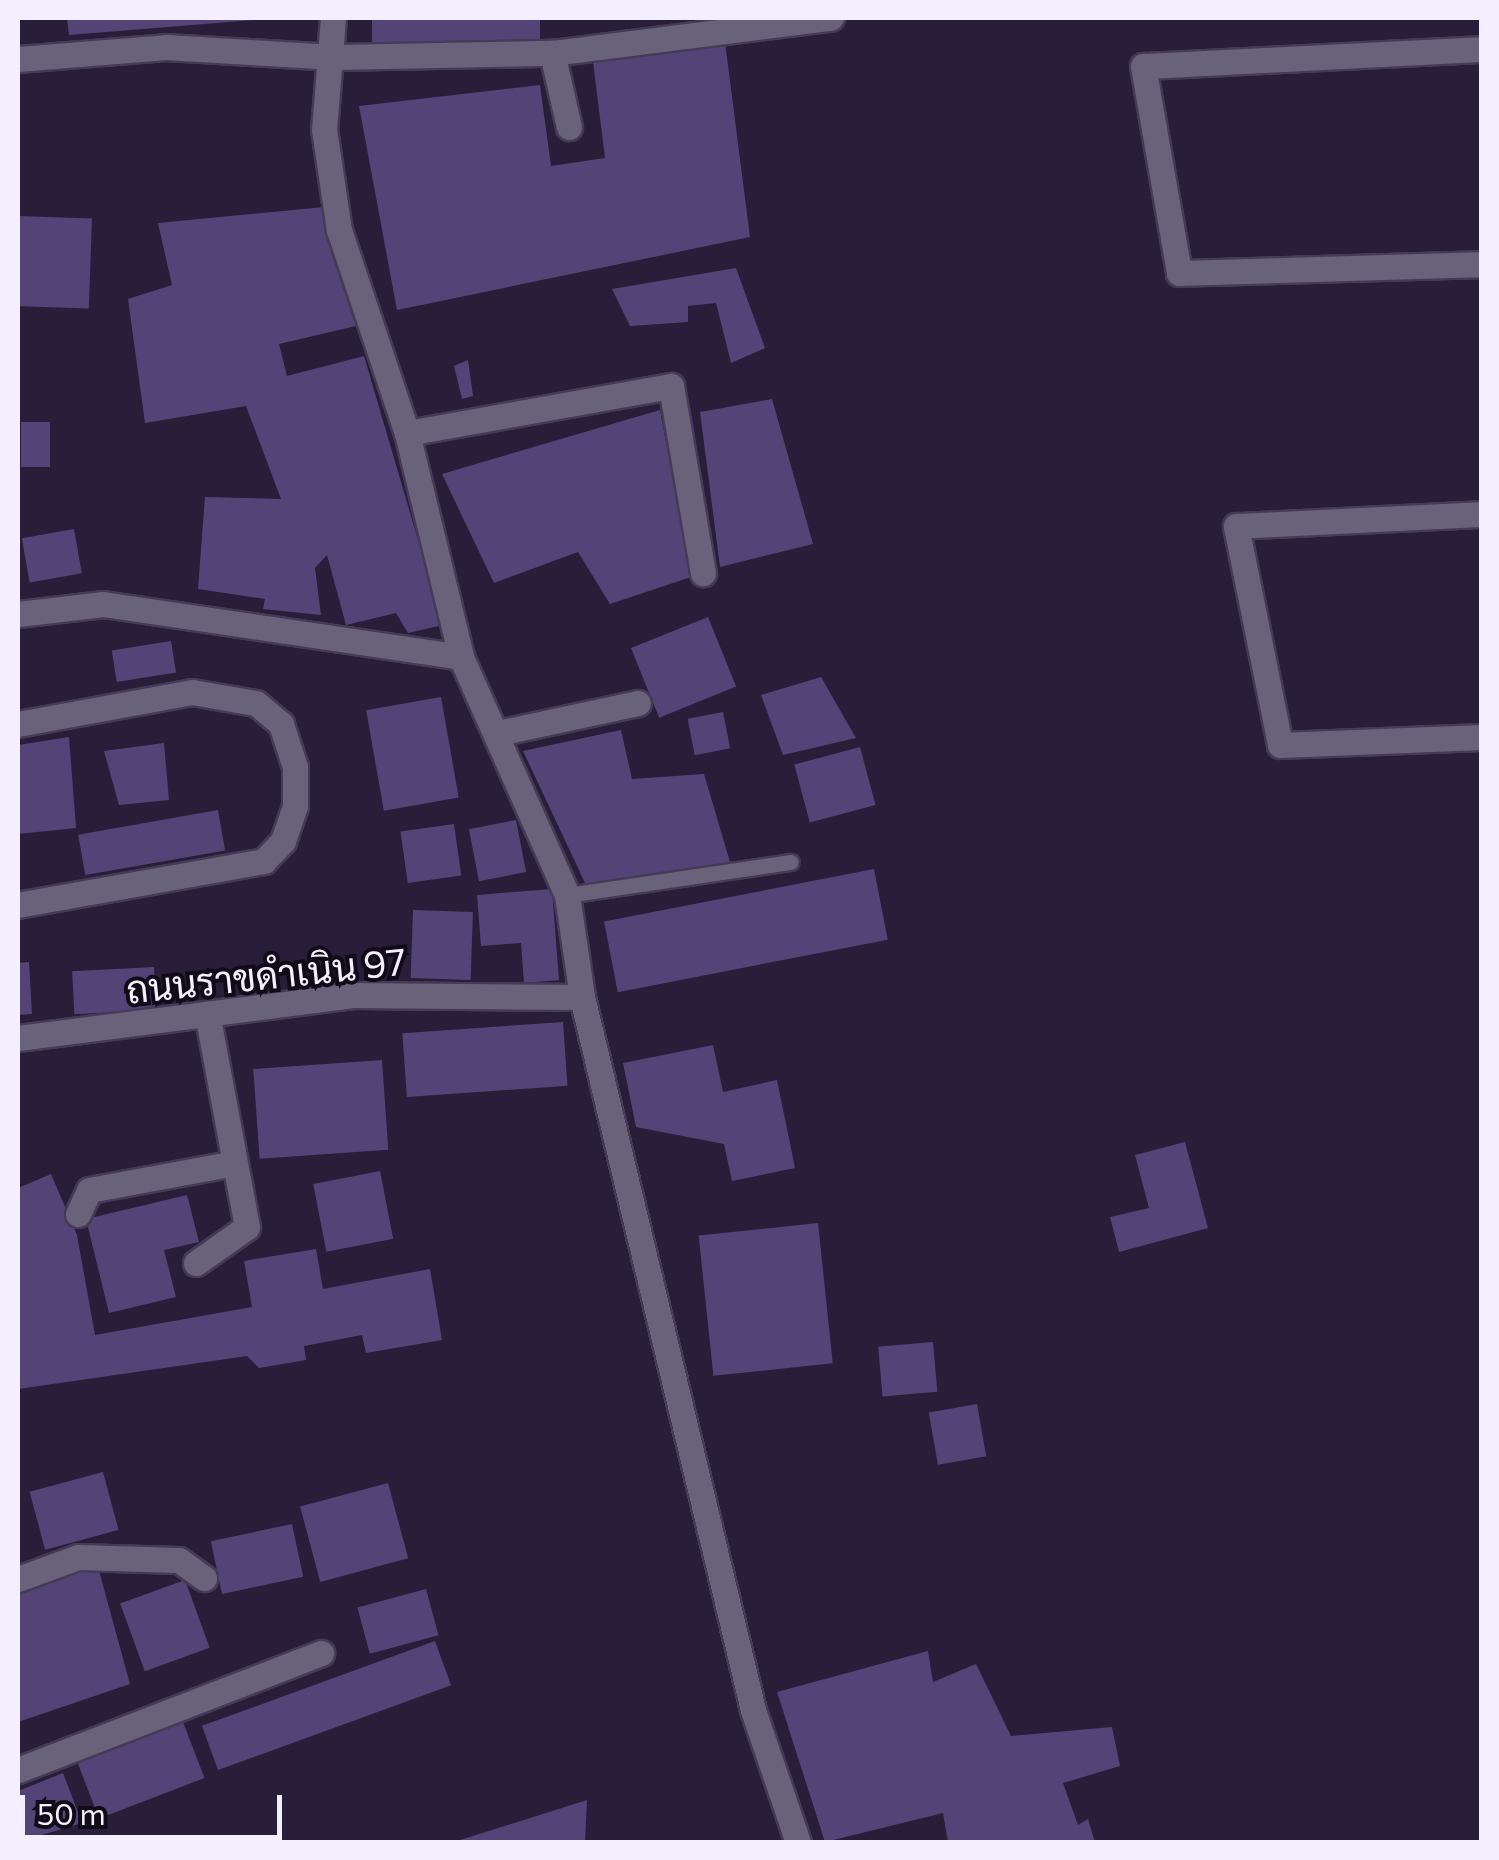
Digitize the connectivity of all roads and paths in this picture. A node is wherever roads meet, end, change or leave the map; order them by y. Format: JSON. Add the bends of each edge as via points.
{"nodes":[{"id":1,"x":332,"y":18,"type":"edge"},
{"id":2,"x":831,"y":18,"type":"edge"},
{"id":3,"x":1482,"y":50,"type":"edge"},
{"id":4,"x":552,"y":54,"type":"junction"},
{"id":5,"x":334,"y":57,"type":"junction"},
{"id":6,"x":18,"y":59,"type":"edge"},
{"id":7,"x":569,"y":128,"type":"dead end"},
{"id":8,"x":1482,"y":264,"type":"edge"},
{"id":9,"x":406,"y":433,"type":"junction"},
{"id":10,"x":1482,"y":514,"type":"edge"},
{"id":11,"x":702,"y":573,"type":"dead end"},
{"id":12,"x":18,"y":614,"type":"edge"},
{"id":13,"x":461,"y":656,"type":"junction"},
{"id":14,"x":638,"y":703,"type":"dead end"},
{"id":15,"x":18,"y":724,"type":"edge"},
{"id":16,"x":498,"y":734,"type":"junction"},
{"id":17,"x":1482,"y":737,"type":"edge"},
{"id":18,"x":791,"y":862,"type":"dead end"},
{"id":19,"x":567,"y":895,"type":"junction"},
{"id":20,"x":18,"y":905,"type":"edge"},
{"id":21,"x":582,"y":997,"type":"junction"},
{"id":22,"x":208,"y":1014,"type":"junction"},
{"id":23,"x":18,"y":1038,"type":"edge"},
{"id":24,"x":234,"y":1163,"type":"junction"},
{"id":25,"x":78,"y":1214,"type":"dead end"},
{"id":26,"x":196,"y":1263,"type":"dead end"},
{"id":27,"x":204,"y":1578,"type":"dead end"},
{"id":28,"x":18,"y":1579,"type":"edge"},
{"id":29,"x":321,"y":1654,"type":"dead end"},
{"id":30,"x":18,"y":1770,"type":"edge"},
{"id":31,"x":798,"y":1842,"type":"edge"}],
"edges":[{"from":1,"to":5,"type":"street"},
{"from":2,"to":4,"type":"street"},
{"from":3,"to":8,"type":"street","via":[[1142,66],[1179,273]]},
{"from":4,"to":5,"type":"street"},
{"from":4,"to":7,"type":"street"},
{"from":5,"to":6,"type":"street","via":[[166,47]]},
{"from":5,"to":9,"type":"street","via":[[324,129],[339,230]]},
{"from":9,"to":11,"type":"street","via":[[671,386]]},
{"from":9,"to":13,"type":"street"},
{"from":10,"to":17,"type":"street","via":[[1236,526],[1280,745]]},
{"from":12,"to":13,"type":"street","via":[[102,604]]},
{"from":13,"to":16,"type":"street"},
{"from":14,"to":16,"type":"street"},
{"from":15,"to":20,"type":"street","via":[[192,692],[256,703],[280,724],[296,767],[296,806],[284,841],[264,861]]},
{"from":16,"to":19,"type":"street"},
{"from":18,"to":19,"type":"lane"},
{"from":19,"to":21,"type":"street"},
{"from":21,"to":22,"type":"street","name":"ถนนราขดำเนิน 97","via":[[353,995]]},
{"from":21,"to":31,"type":"street","via":[[753,1710]]},
{"from":22,"to":23,"type":"street","name":"ถนนราขดำเนิน 97"},
{"from":22,"to":24,"type":"street"},
{"from":24,"to":25,"type":"street","via":[[89,1190]]},
{"from":24,"to":26,"type":"street","via":[[246,1227]]},
{"from":27,"to":28,"type":"street","via":[[178,1560],[78,1557]]},
{"from":29,"to":30,"type":"street"}]}
